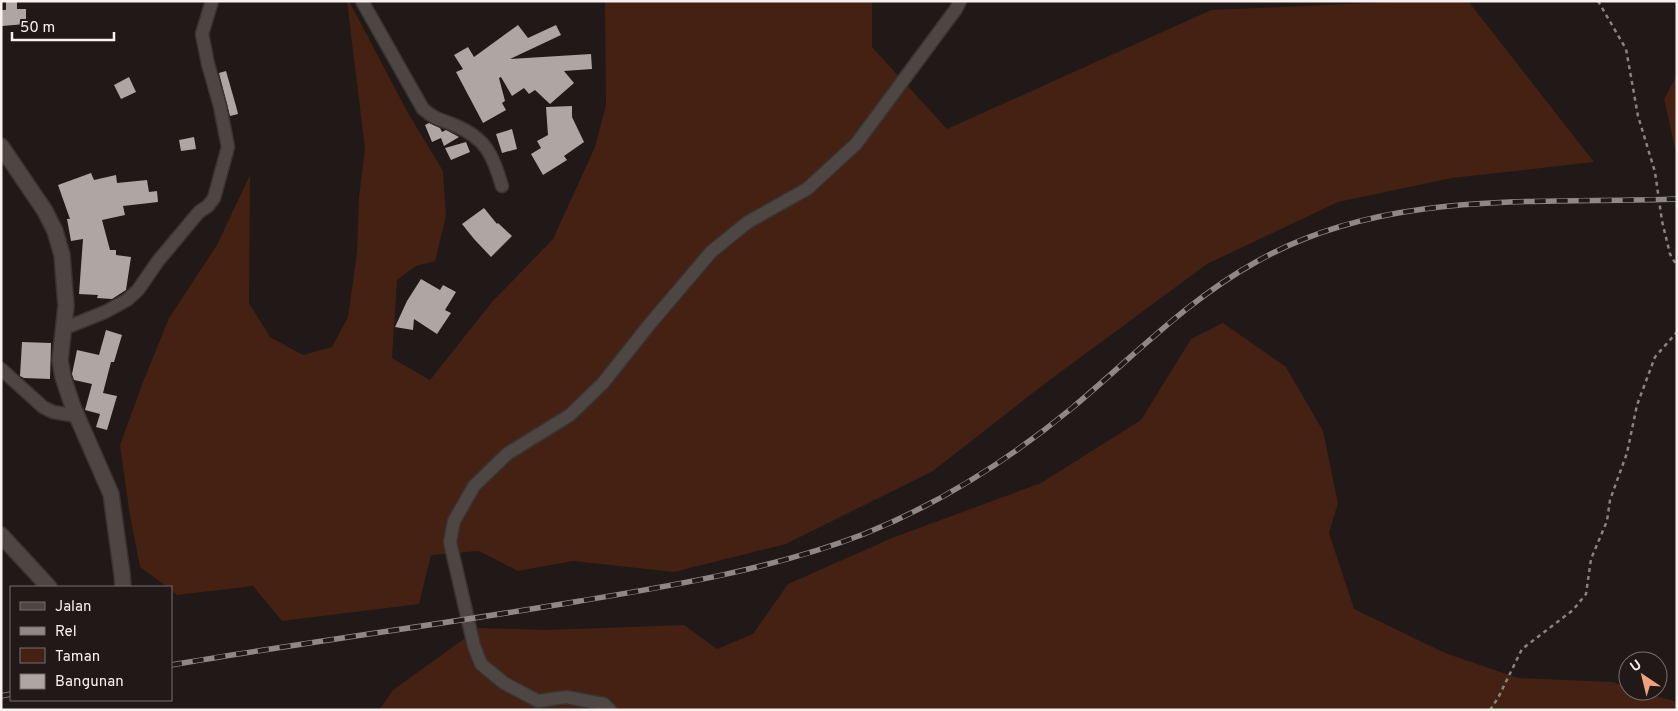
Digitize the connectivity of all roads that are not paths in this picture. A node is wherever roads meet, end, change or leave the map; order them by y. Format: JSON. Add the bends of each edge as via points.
{"nodes":[{"id":1,"x":212,"y":1,"type":"edge"},
{"id":2,"x":362,"y":1,"type":"edge"},
{"id":3,"x":960,"y":1,"type":"edge"},
{"id":4,"x":1,"y":146,"type":"edge"},
{"id":5,"x":502,"y":186,"type":"dead end"},
{"id":6,"x":65,"y":328,"type":"junction"},
{"id":7,"x":1,"y":369,"type":"edge"},
{"id":8,"x":77,"y":416,"type":"junction"},
{"id":9,"x":1,"y":535,"type":"edge"},
{"id":10,"x":48,"y":586,"type":"edge"},
{"id":11,"x":122,"y":586,"type":"edge"},
{"id":12,"x":610,"y":710,"type":"edge"}],
"edges":[{"from":1,"to":6,"type":"street","via":[[202,34],[228,147],[214,198],[127,300],[111,310]]},
{"from":2,"to":5,"type":"street","via":[[424,109],[435,119],[462,129],[482,142],[494,161]]},
{"from":3,"to":12,"type":"street","via":[[856,144],[807,190],[748,222],[711,252],[603,383],[570,415],[507,454],[474,486],[454,521],[450,542],[481,664],[504,683],[538,701],[566,697],[604,704]]},
{"from":4,"to":6,"type":"street","via":[[33,191],[55,231],[62,255]]},
{"from":6,"to":8,"type":"street","via":[[61,348],[62,369]]},
{"from":7,"to":8,"type":"street","via":[[43,407]]},
{"from":8,"to":11,"type":"street","via":[[111,494]]},
{"from":9,"to":10,"type":"street"}]}
